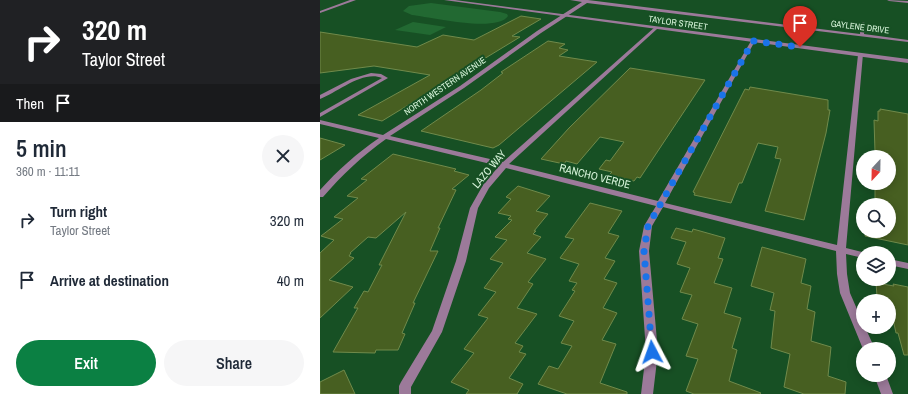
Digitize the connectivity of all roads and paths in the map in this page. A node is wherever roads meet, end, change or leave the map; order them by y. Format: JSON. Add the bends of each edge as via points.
{"nodes":[{"id":1,"x":354,"y":0,"type":"edge"},
{"id":2,"x":446,"y":0,"type":"edge"},
{"id":3,"x":572,"y":0,"type":"edge"},
{"id":4,"x":762,"y":0,"type":"edge"},
{"id":5,"x":774,"y":0,"type":"edge"},
{"id":6,"x":889,"y":0,"type":"edge"},
{"id":7,"x":587,"y":1,"type":"edge"},
{"id":8,"x":908,"y":2,"type":"edge"},
{"id":9,"x":320,"y":12,"type":"edge"},
{"id":10,"x":563,"y":16,"type":"junction"},
{"id":11,"x":863,"y":23,"type":"dead end"},
{"id":12,"x":655,"y":28,"type":"junction"},
{"id":13,"x":862,"y":35,"type":"junction"},
{"id":14,"x":753,"y":41,"type":"junction"},
{"id":15,"x":908,"y":41,"type":"edge"},
{"id":16,"x":861,"y":55,"type":"junction"},
{"id":17,"x":908,"y":61,"type":"edge"},
{"id":18,"x":320,"y":97,"type":"edge"},
{"id":19,"x":320,"y":115,"type":"edge"},
{"id":20,"x":320,"y":122,"type":"edge"},
{"id":21,"x":384,"y":138,"type":"junction"},
{"id":22,"x":504,"y":165,"type":"junction"},
{"id":23,"x":320,"y":195,"type":"edge"},
{"id":24,"x":659,"y":204,"type":"junction"},
{"id":25,"x":841,"y":250,"type":"junction"},
{"id":26,"x":856,"y":253,"type":"edge"},
{"id":27,"x":896,"y":263,"type":"edge"},
{"id":28,"x":908,"y":266,"type":"edge"},
{"id":29,"x":866,"y":342,"type":"edge"},
{"id":30,"x":883,"y":382,"type":"edge"},
{"id":31,"x":404,"y":394,"type":"edge"},
{"id":32,"x":647,"y":394,"type":"edge"},
{"id":33,"x":887,"y":394,"type":"edge"}],
"edges":[{"from":1,"to":9,"type":"street"},
{"from":2,"to":10,"type":"street","name":"TAYLOR STREET"},
{"from":3,"to":7,"type":"street","name":"GAYLENE DRIVE"},
{"from":4,"to":5,"type":"street"},
{"from":6,"to":8,"type":"street"},
{"from":7,"to":10,"type":"street","name":"NORTH WESTERN AVENUE"},
{"from":7,"to":13,"type":"street","name":"GAYLENE DRIVE"},
{"from":10,"to":12,"type":"street","name":"TAYLOR STREET"},
{"from":10,"to":21,"type":"street","name":"NORTH WESTERN AVENUE"},
{"from":11,"to":13,"type":"street"},
{"from":12,"to":14,"type":"street","name":"TAYLOR STREET"},
{"from":12,"to":22,"type":"street","name":"LAZO WAY"},
{"from":13,"to":15,"type":"street","name":"GAYLENE DRIVE"},
{"from":14,"to":16,"type":"street","name":"TAYLOR STREET"},
{"from":14,"to":24,"type":"street"},
{"from":16,"to":17,"type":"street","name":"TAYLOR STREET"},
{"from":16,"to":25,"type":"street"},
{"from":18,"to":19,"type":"lane","via":[[362,76],[379,75],[386,78]]},
{"from":20,"to":21,"type":"street","name":"RANCHO VERDE"},
{"from":21,"to":22,"type":"street","name":"RANCHO VERDE"},
{"from":21,"to":23,"type":"street","name":"NORTH WESTERN AVENUE","via":[[351,163]]},
{"from":22,"to":24,"type":"street","name":"RANCHO VERDE"},
{"from":22,"to":31,"type":"street","name":"LAZO WAY","via":[[486,187],[474,208],[462,261],[437,332],[405,386]]},
{"from":24,"to":25,"type":"street","name":"RANCHO VERDE"},
{"from":24,"to":32,"type":"street","via":[[648,226],[644,251],[652,352]]},
{"from":25,"to":26,"type":"street","name":"RANCHO VERDE"},
{"from":25,"to":29,"type":"street","via":[[845,293]]},
{"from":27,"to":28,"type":"street"},
{"from":30,"to":33,"type":"street"}]}
